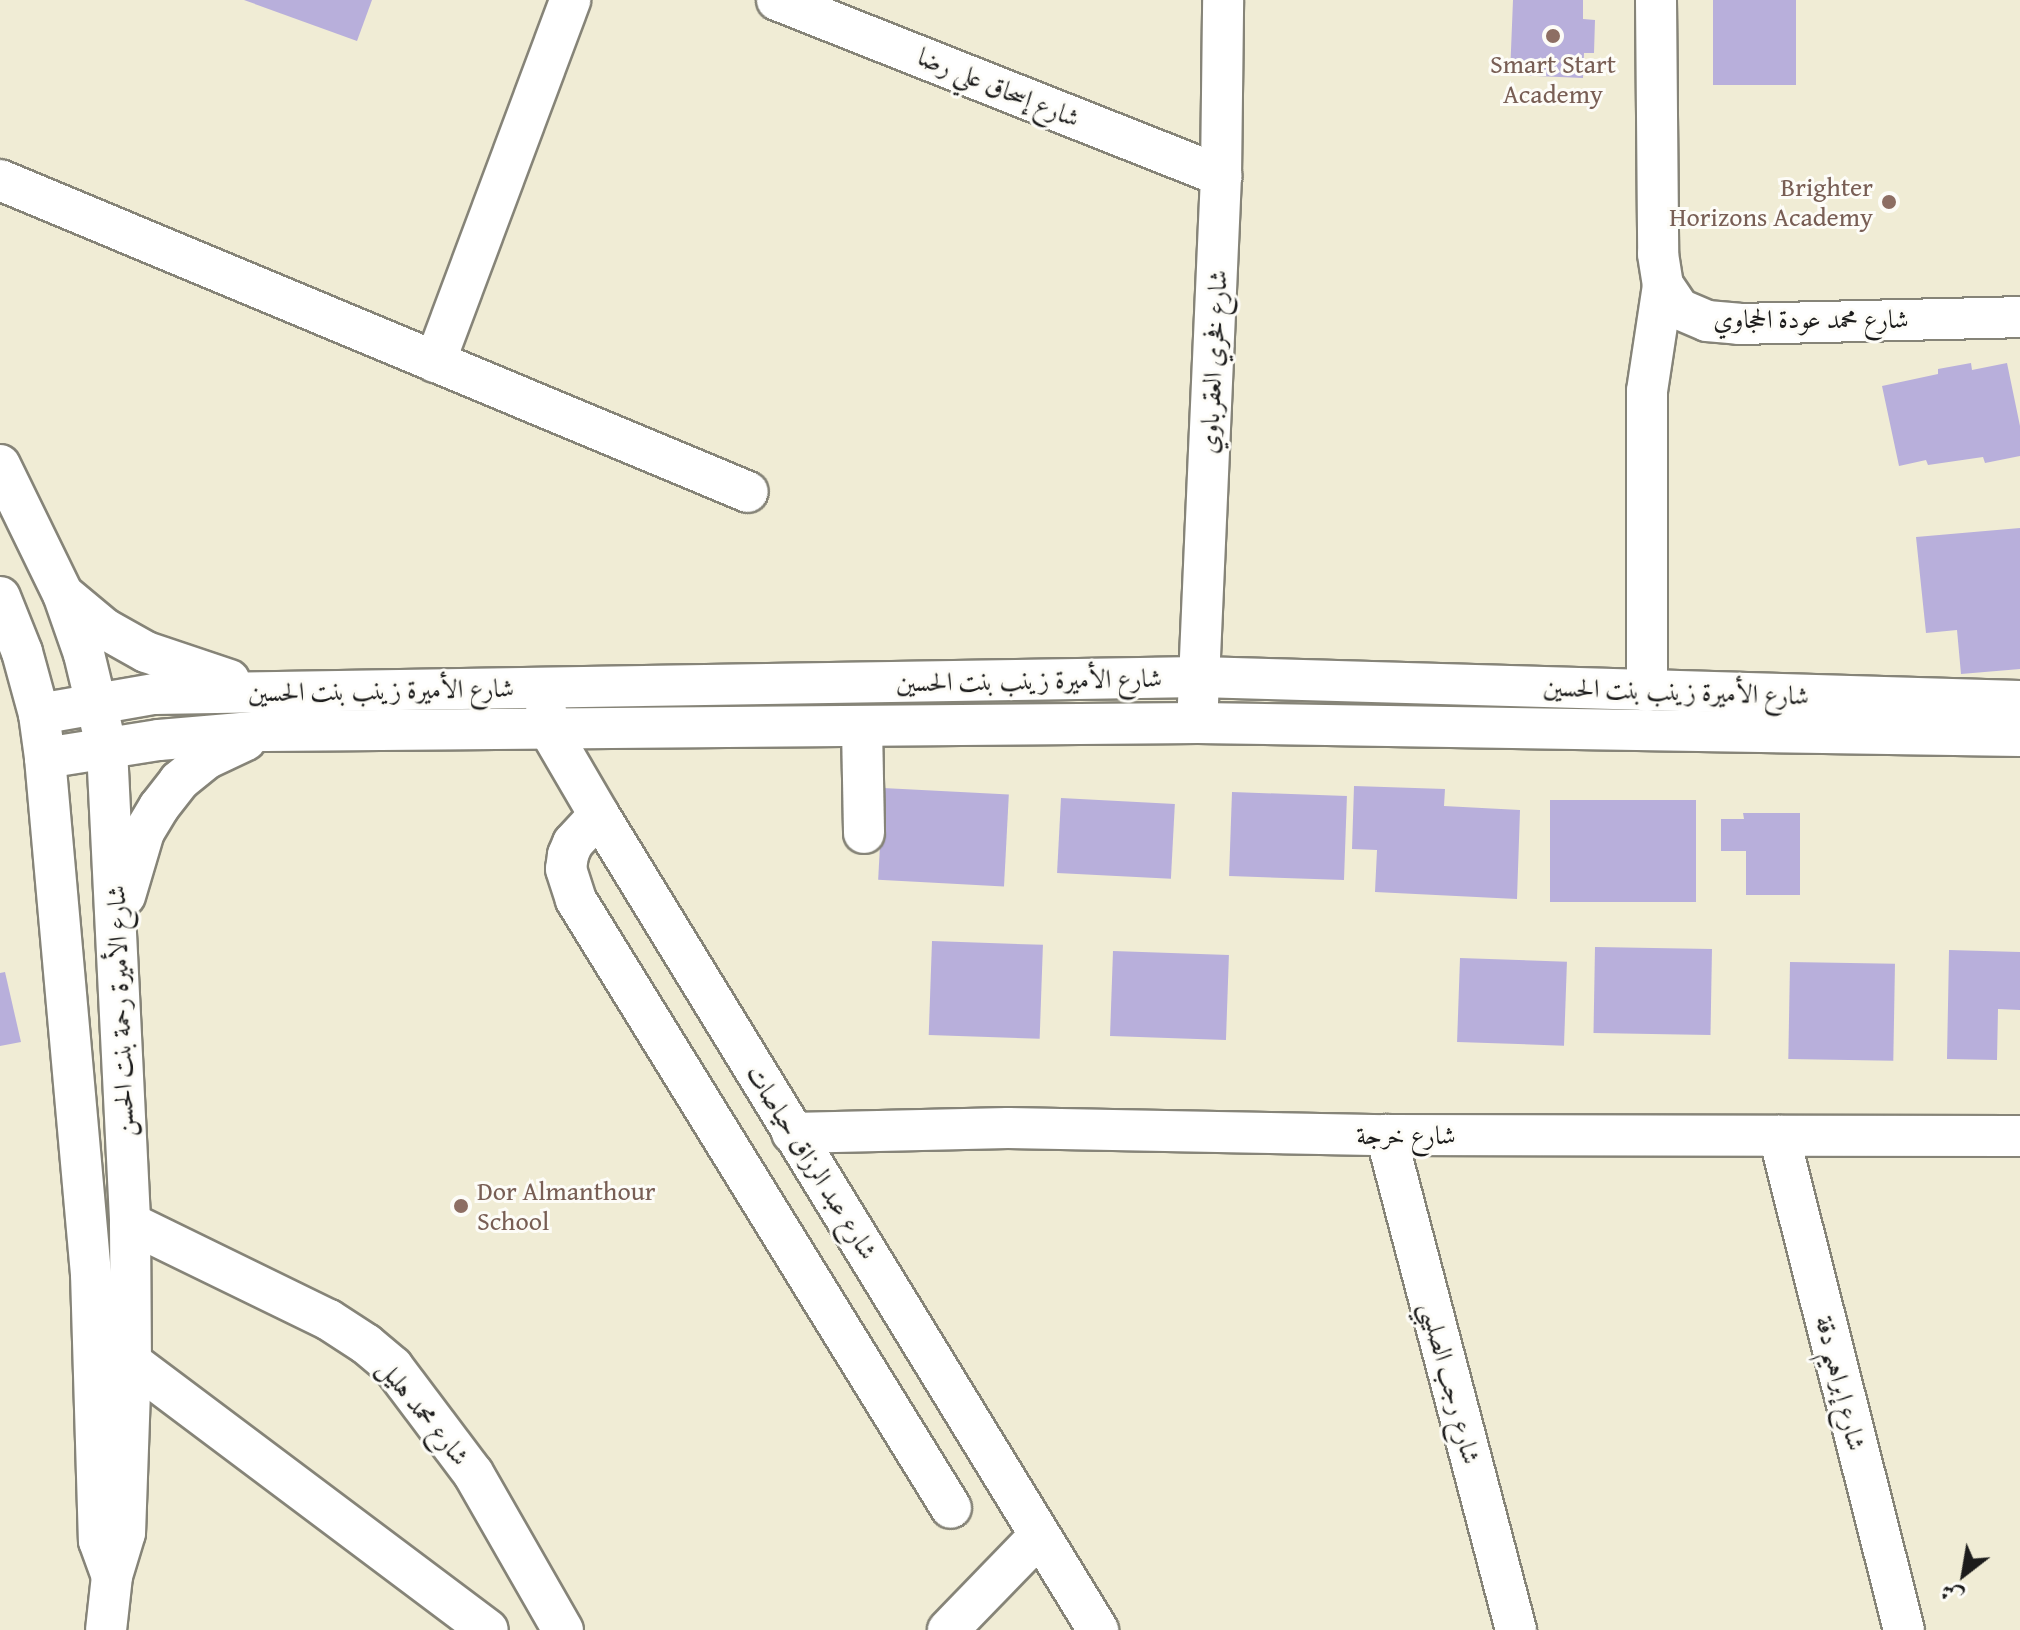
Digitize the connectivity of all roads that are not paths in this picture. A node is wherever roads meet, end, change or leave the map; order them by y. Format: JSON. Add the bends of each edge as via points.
{"nodes":[{"id":1,"x":570,"y":0,"type":"edge"},
{"id":2,"x":777,"y":0,"type":"edge"},
{"id":3,"x":1223,"y":0,"type":"edge"},
{"id":4,"x":1656,"y":0,"type":"edge"},
{"id":5,"x":826,"y":9,"type":"edge"},
{"id":6,"x":1221,"y":176,"type":"junction"},
{"id":7,"x":0,"y":180,"type":"edge"},
{"id":8,"x":1663,"y":285,"type":"junction"},
{"id":9,"x":2020,"y":317,"type":"edge"},
{"id":10,"x":435,"y":362,"type":"junction"},
{"id":11,"x":0,"y":465,"type":"edge"},
{"id":12,"x":748,"y":492,"type":"dead end"},
{"id":13,"x":63,"y":594,"type":"junction"},
{"id":14,"x":0,"y":597,"type":"edge"},
{"id":15,"x":1199,"y":677,"type":"junction"},
{"id":16,"x":541,"y":687,"type":"junction"},
{"id":17,"x":267,"y":691,"type":"junction"},
{"id":18,"x":1647,"y":691,"type":"junction"},
{"id":19,"x":2020,"y":701,"type":"edge"},
{"id":20,"x":96,"y":702,"type":"junction"},
{"id":21,"x":39,"y":714,"type":"junction"},
{"id":22,"x":1198,"y":723,"type":"junction"},
{"id":23,"x":862,"y":727,"type":"junction"},
{"id":24,"x":265,"y":731,"type":"junction"},
{"id":25,"x":550,"y":731,"type":"junction"},
{"id":26,"x":2020,"y":736,"type":"edge"},
{"id":27,"x":107,"y":749,"type":"junction"},
{"id":28,"x":45,"y":758,"type":"junction"},
{"id":29,"x":599,"y":815,"type":"junction"},
{"id":30,"x":864,"y":833,"type":"dead end"},
{"id":31,"x":116,"y":927,"type":"junction"},
{"id":32,"x":792,"y":1133,"type":"junction"},
{"id":33,"x":1386,"y":1135,"type":"junction"},
{"id":34,"x":1779,"y":1136,"type":"junction"},
{"id":35,"x":2020,"y":1136,"type":"edge"},
{"id":36,"x":130,"y":1223,"type":"junction"},
{"id":37,"x":131,"y":1362,"type":"junction"},
{"id":38,"x":951,"y":1508,"type":"dead end"},
{"id":39,"x":1038,"y":1537,"type":"junction"},
{"id":40,"x":112,"y":1576,"type":"junction"},
{"id":41,"x":106,"y":1630,"type":"edge"},
{"id":42,"x":488,"y":1630,"type":"edge"},
{"id":43,"x":563,"y":1630,"type":"edge"},
{"id":44,"x":948,"y":1630,"type":"edge"},
{"id":45,"x":1098,"y":1630,"type":"edge"},
{"id":46,"x":1516,"y":1630,"type":"edge"},
{"id":47,"x":1904,"y":1630,"type":"edge"}],
"edges":[{"from":1,"to":10,"type":"street"},
{"from":2,"to":5,"type":"street","name":"شارع إسحاق علي رضا"},
{"from":3,"to":6,"type":"street","name":"شارع فخري العقرباوي"},
{"from":4,"to":8,"type":"street","via":[[1658,254]]},
{"from":5,"to":6,"type":"street","name":"شارع إسحاق علي رضا"},
{"from":6,"to":15,"type":"street","name":"شارع فخري العقرباوي"},
{"from":7,"to":10,"type":"street"},
{"from":8,"to":9,"type":"street","name":"شارع محمد عودة الحجاوي","via":[[1679,309],[1707,321],[1739,324]]},
{"from":8,"to":18,"type":"street","via":[[1647,391]]},
{"from":10,"to":12,"type":"street"},
{"from":11,"to":13,"type":"street","name":"شارع الأميرة رحمة بنت الحسن"},
{"from":13,"to":17,"type":"street","via":[[105,629],[146,652]]},
{"from":13,"to":20,"type":"street","name":"شارع الأميرة رحمة بنت الحسن"},
{"from":14,"to":21,"type":"street","name":"شارع الأميرة رحمة بنت الحسن"},
{"from":15,"to":16,"type":"street","name":"شارع الأميرة زينب بنت الحسين"},
{"from":15,"to":18,"type":"street","name":"شارع الأميرة زينب بنت الحسين"},
{"from":15,"to":22,"type":"street","name":"شارع فخري العقرباوي"},
{"from":16,"to":17,"type":"street","name":"شارع الأميرة زينب بنت الحسين"},
{"from":16,"to":25,"type":"street","name":"شارع عبد الرزاق حياصات"},
{"from":17,"to":20,"type":"street","name":"شارع الأميرة زينب بنت الحسين","via":[[154,694]]},
{"from":18,"to":19,"type":"street","name":"شارع الأميرة زينب بنت الحسين"},
{"from":20,"to":21,"type":"street","name":"شارع الأميرة زينب بنت الحسين"},
{"from":20,"to":27,"type":"street","name":"شارع الأميرة رحمة بنت الحسن"},
{"from":21,"to":28,"type":"street","name":"شارع الأميرة رحمة بنت الحسن"},
{"from":22,"to":23,"type":"street","name":"شارع الأميرة زينب بنت الحسين"},
{"from":22,"to":26,"type":"street","name":"شارع الأميرة زينب بنت الحسين"},
{"from":23,"to":25,"type":"street","name":"شارع الأميرة زينب بنت الحسين"},
{"from":23,"to":30,"type":"street"},
{"from":24,"to":25,"type":"street","name":"شارع الأميرة زينب بنت الحسين"},
{"from":24,"to":27,"type":"street","name":"شارع الأميرة زينب بنت الحسين"},
{"from":24,"to":31,"type":"street","via":[[206,759],[159,807],[144,832]]},
{"from":25,"to":29,"type":"street","name":"شارع عبد الرزاق حياصات"},
{"from":27,"to":28,"type":"street","name":"شارع الأميرة زينب بنت الحسين"},
{"from":27,"to":31,"type":"street","name":"شارع الأميرة رحمة بنت الحسن"},
{"from":28,"to":40,"type":"street","name":"شارع الأميرة رحمة بنت الحسن","via":[[91,1274],[99,1541]]},
{"from":29,"to":32,"type":"street","name":"شارع عبد الرزاق حياصات"},
{"from":29,"to":38,"type":"street","via":[[568,855],[566,869],[576,900]]},
{"from":31,"to":36,"type":"street","name":"شارع الأميرة رحمة بنت الحسن"},
{"from":32,"to":33,"type":"street","name":"شارع خرجة","via":[[1008,1128]]},
{"from":32,"to":39,"type":"street","name":"شارع عبد الرزاق حياصات","via":[[859,1235]]},
{"from":33,"to":34,"type":"street","name":"شارع خرجة"},
{"from":33,"to":46,"type":"street","name":"شارع رجب الصليبي"},
{"from":34,"to":35,"type":"street","name":"شارع خرجة"},
{"from":34,"to":47,"type":"street","name":"شارع إبراهيم دقة"},
{"from":36,"to":37,"type":"street","name":"شارع الأميرة رحمة بنت الحسن"},
{"from":36,"to":43,"type":"street","name":"شارع محمد هليل","via":[[329,1320],[393,1367],[473,1473]]},
{"from":37,"to":40,"type":"street","name":"شارع الأميرة رحمة بنت الحسن","via":[[125,1533]]},
{"from":37,"to":42,"type":"street"},
{"from":39,"to":44,"type":"street"},
{"from":39,"to":45,"type":"street","name":"شارع عبد الرزاق حياصات"},
{"from":40,"to":41,"type":"street","name":"شارع الأميرة رحمة بنت الحسن"}]}
